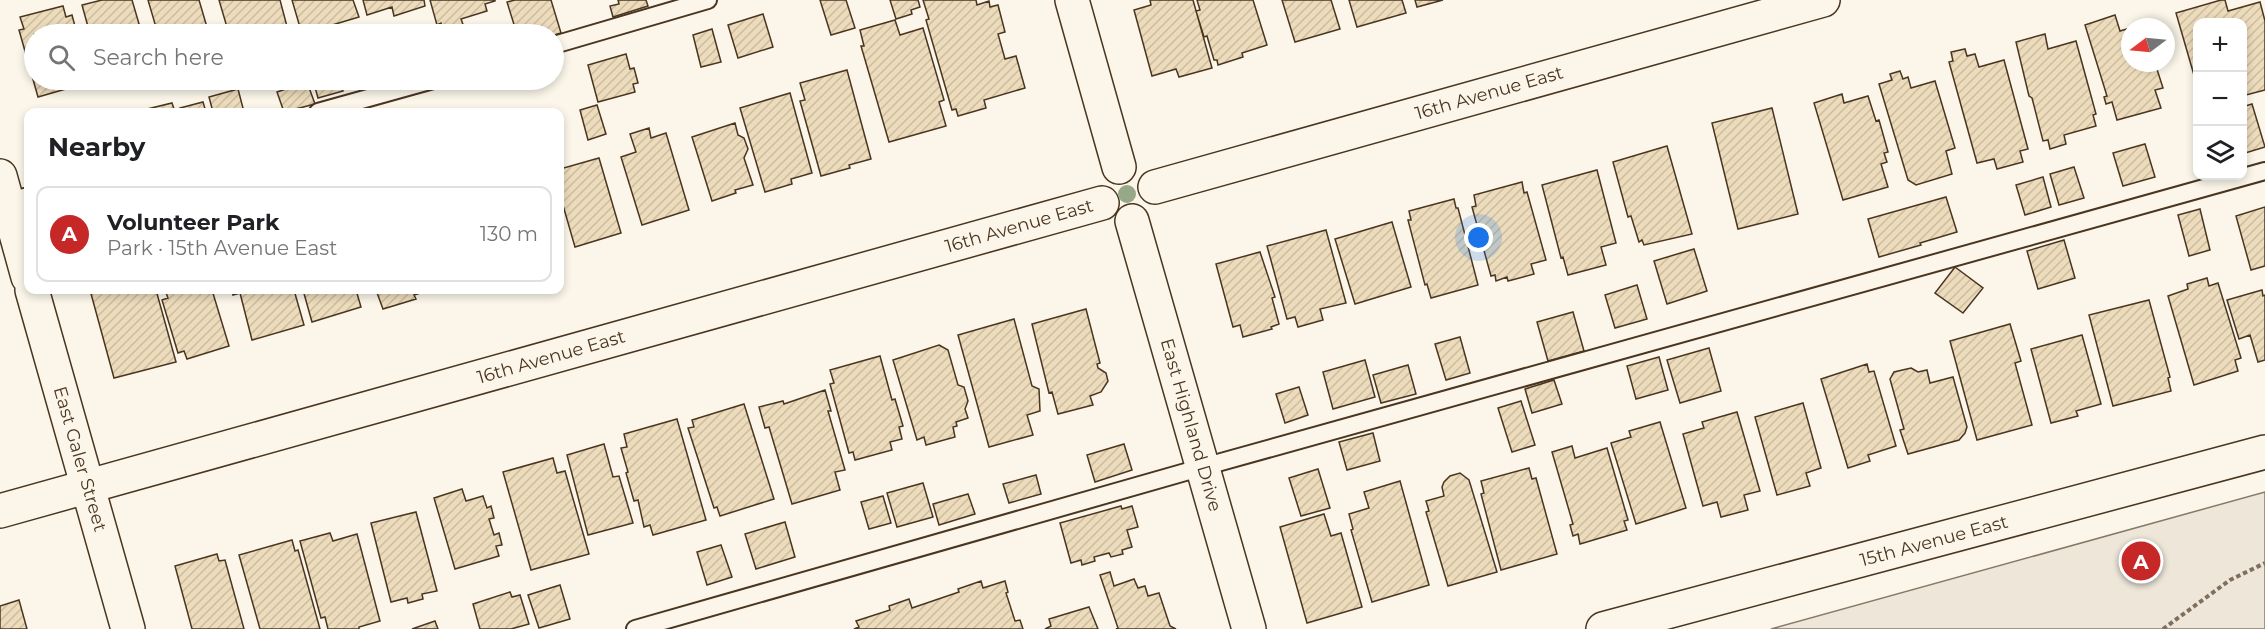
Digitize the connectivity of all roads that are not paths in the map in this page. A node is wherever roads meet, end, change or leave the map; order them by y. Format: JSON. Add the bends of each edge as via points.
{"nodes":[{"id":1,"x":708,"y":0,"type":"edge"},
{"id":2,"x":1072,"y":0,"type":"edge"},
{"id":3,"x":1823,"y":0,"type":"edge"},
{"id":4,"x":564,"y":42,"type":"edge"},
{"id":5,"x":397,"y":90,"type":"edge"},
{"id":6,"x":332,"y":108,"type":"edge"},
{"id":7,"x":1119,"y":167,"type":"junction"},
{"id":8,"x":2265,"y":171,"type":"edge"},
{"id":9,"x":1155,"y":187,"type":"junction"},
{"id":10,"x":9,"y":195,"type":"edge"},
{"id":11,"x":1102,"y":202,"type":"junction"},
{"id":12,"x":1132,"y":221,"type":"junction"},
{"id":13,"x":24,"y":260,"type":"edge"},
{"id":14,"x":33,"y":294,"type":"edge"},
{"id":15,"x":2265,"y":452,"type":"edge"},
{"id":16,"x":1203,"y":467,"type":"junction"},
{"id":17,"x":88,"y":488,"type":"junction"},
{"id":18,"x":0,"y":511,"type":"edge"},
{"id":19,"x":128,"y":629,"type":"edge"},
{"id":20,"x":635,"y":629,"type":"edge"},
{"id":21,"x":1249,"y":629,"type":"edge"},
{"id":22,"x":1603,"y":629,"type":"edge"}],
"edges":[{"from":1,"to":4,"type":"lane"},
{"from":2,"to":7,"type":"street"},
{"from":3,"to":9,"type":"street","name":"16th Avenue East"},
{"from":5,"to":6,"type":"lane"},
{"from":7,"to":9,"type":"street","via":[[1141,169]]},
{"from":7,"to":11,"type":"street","via":[[1103,182]]},
{"from":8,"to":16,"type":"lane"},
{"from":9,"to":12,"type":"street","via":[[1151,210]]},
{"from":10,"to":13,"type":"street"},
{"from":11,"to":12,"type":"street","via":[[1110,215]]},
{"from":11,"to":17,"type":"street","name":"16th Avenue East"},
{"from":12,"to":16,"type":"street","name":"East Highland Drive"},
{"from":14,"to":17,"type":"street","name":"East Galer Street"},
{"from":15,"to":22,"type":"street","name":"15th Avenue East"},
{"from":16,"to":20,"type":"lane"},
{"from":16,"to":21,"type":"street","name":"East Highland Drive"},
{"from":17,"to":18,"type":"street","name":"16th Avenue East"},
{"from":17,"to":19,"type":"street","name":"East Galer Street"}]}
